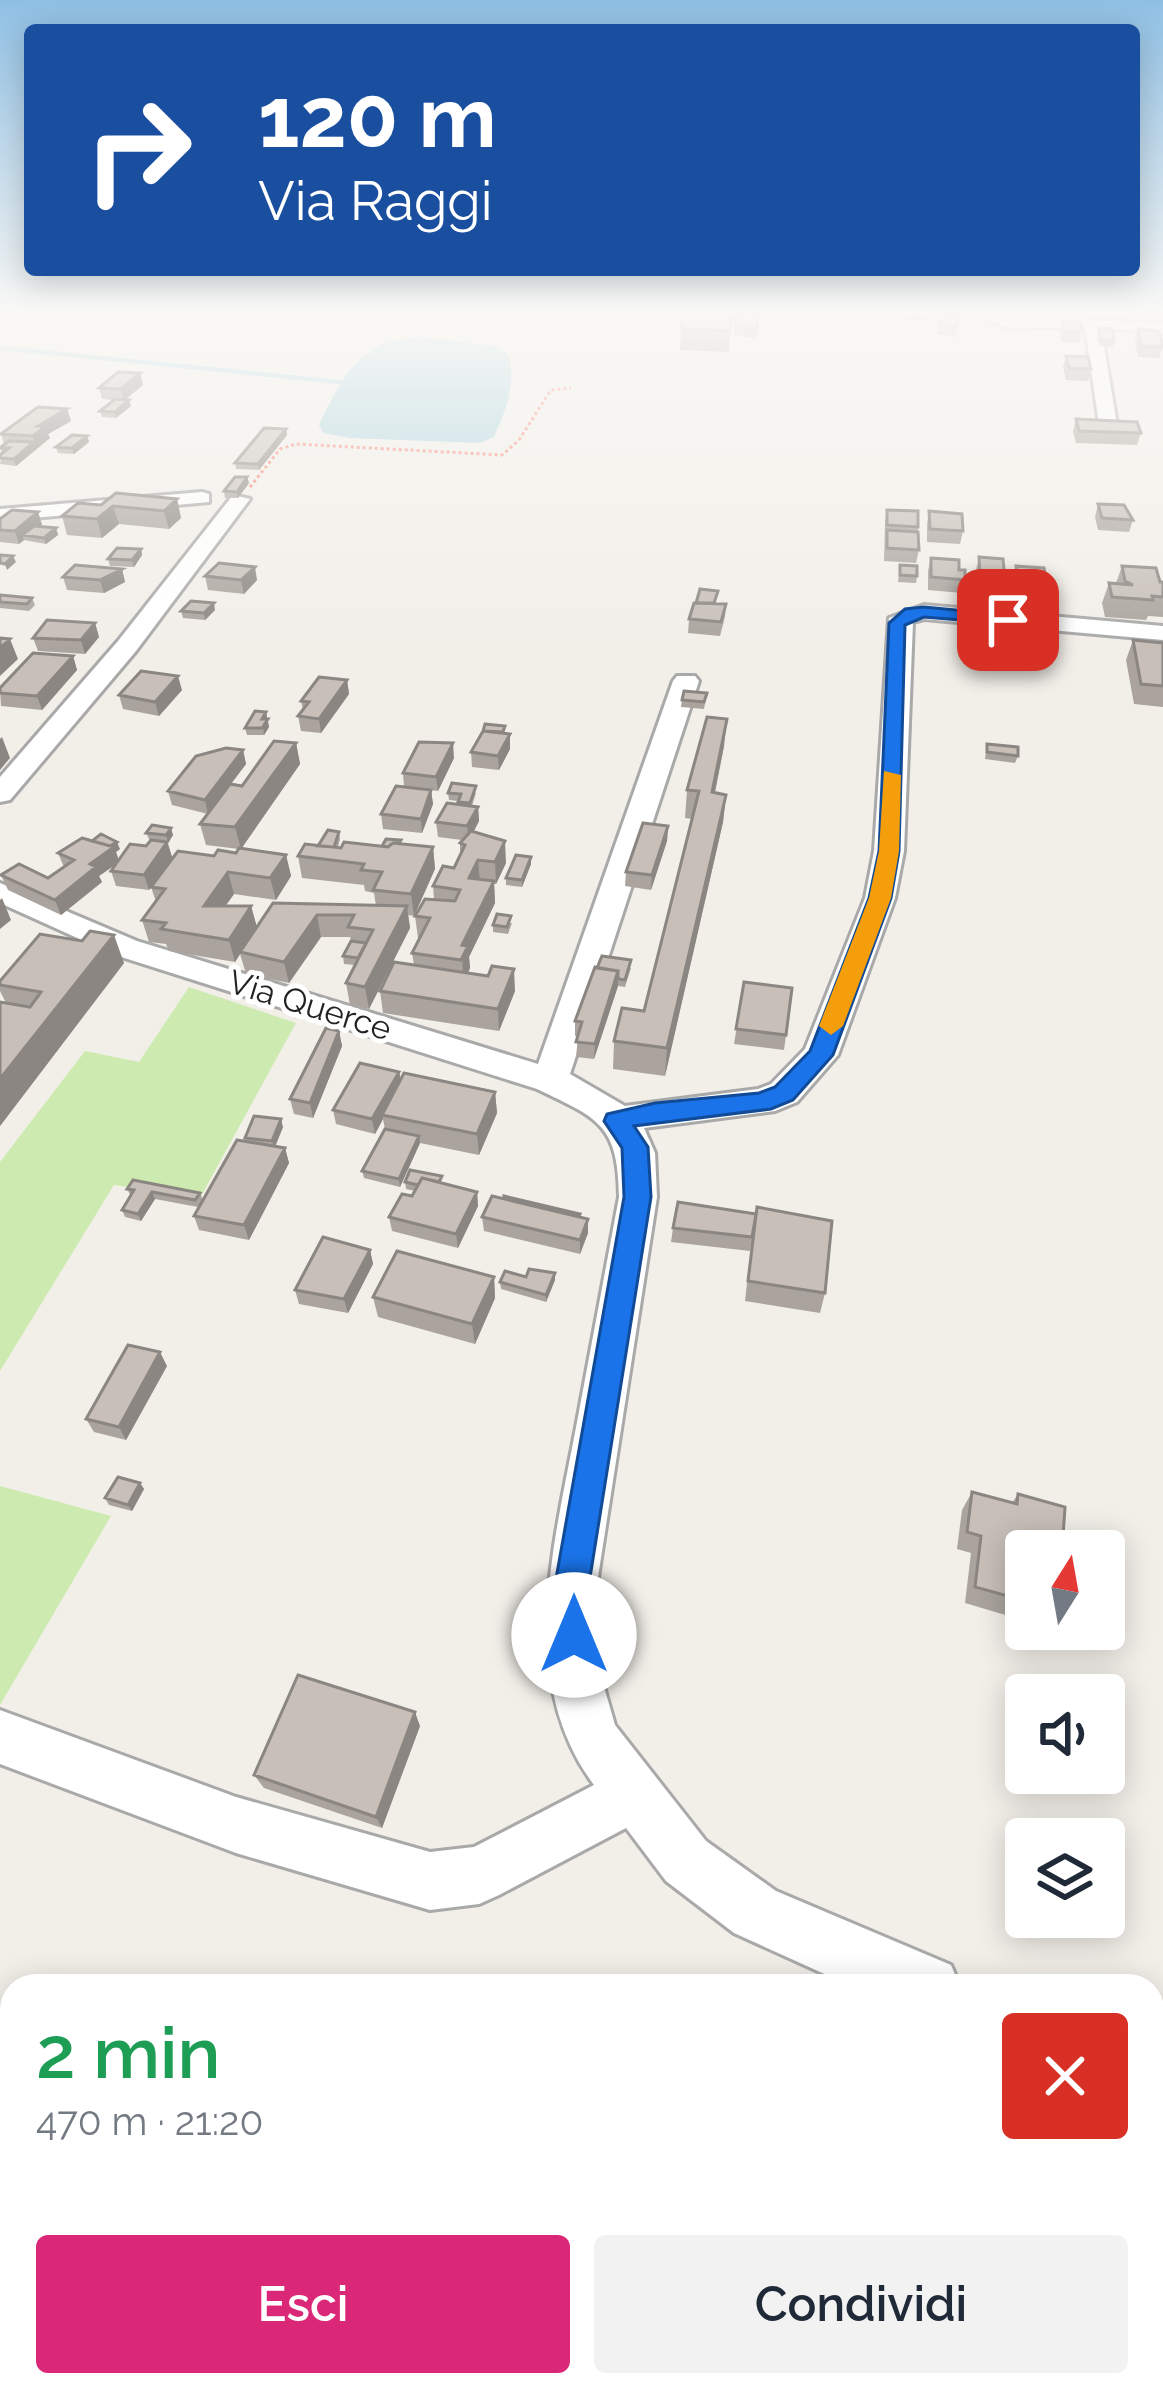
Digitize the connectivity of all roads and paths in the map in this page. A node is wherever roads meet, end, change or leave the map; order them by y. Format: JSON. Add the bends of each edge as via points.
{"nodes":[{"id":1,"x":528,"y":426,"type":"edge"},
{"id":2,"x":1108,"y":426,"type":"edge"},
{"id":3,"x":1109,"y":430,"type":"edge"},
{"id":4,"x":202,"y":498,"type":"dead end"},
{"id":5,"x":240,"y":499,"type":"joint"},
{"id":6,"x":0,"y":514,"type":"edge"},
{"id":7,"x":1163,"y":632,"type":"edge"},
{"id":8,"x":686,"y":681,"type":"dead end"},
{"id":9,"x":0,"y":794,"type":"edge"},
{"id":10,"x":0,"y":892,"type":"edge"},
{"id":11,"x":550,"y":1080,"type":"junction"},
{"id":12,"x":616,"y":1121,"type":"junction"},
{"id":13,"x":0,"y":1737,"type":"edge"},
{"id":14,"x":632,"y":1796,"type":"junction"},
{"id":15,"x":892,"y":1974,"type":"edge"}],
"edges":[{"from":1,"to":5,"type":"path","via":[[502,455],[296,444],[280,449]]},
{"from":2,"to":3,"type":"street"},
{"from":4,"to":6,"type":"street"},
{"from":5,"to":9,"type":"street"},
{"from":7,"to":12,"type":"street","via":[[924,612],[901,618],[889,851],[880,898],[820,1055],[784,1093],[762,1102]]},
{"from":8,"to":11,"type":"street"},
{"from":10,"to":11,"type":"street","name":"Via Querce","via":[[126,949]]},
{"from":11,"to":12,"type":"street","name":"Via Querce"},
{"from":12,"to":14,"type":"street","via":[[635,1147],[638,1197],[571,1590],[576,1680],[593,1739]]},
{"from":13,"to":14,"type":"street","via":[[236,1825],[430,1881],[479,1875]]},
{"from":14,"to":15,"type":"street","via":[[686,1861],[755,1912]]}]}
